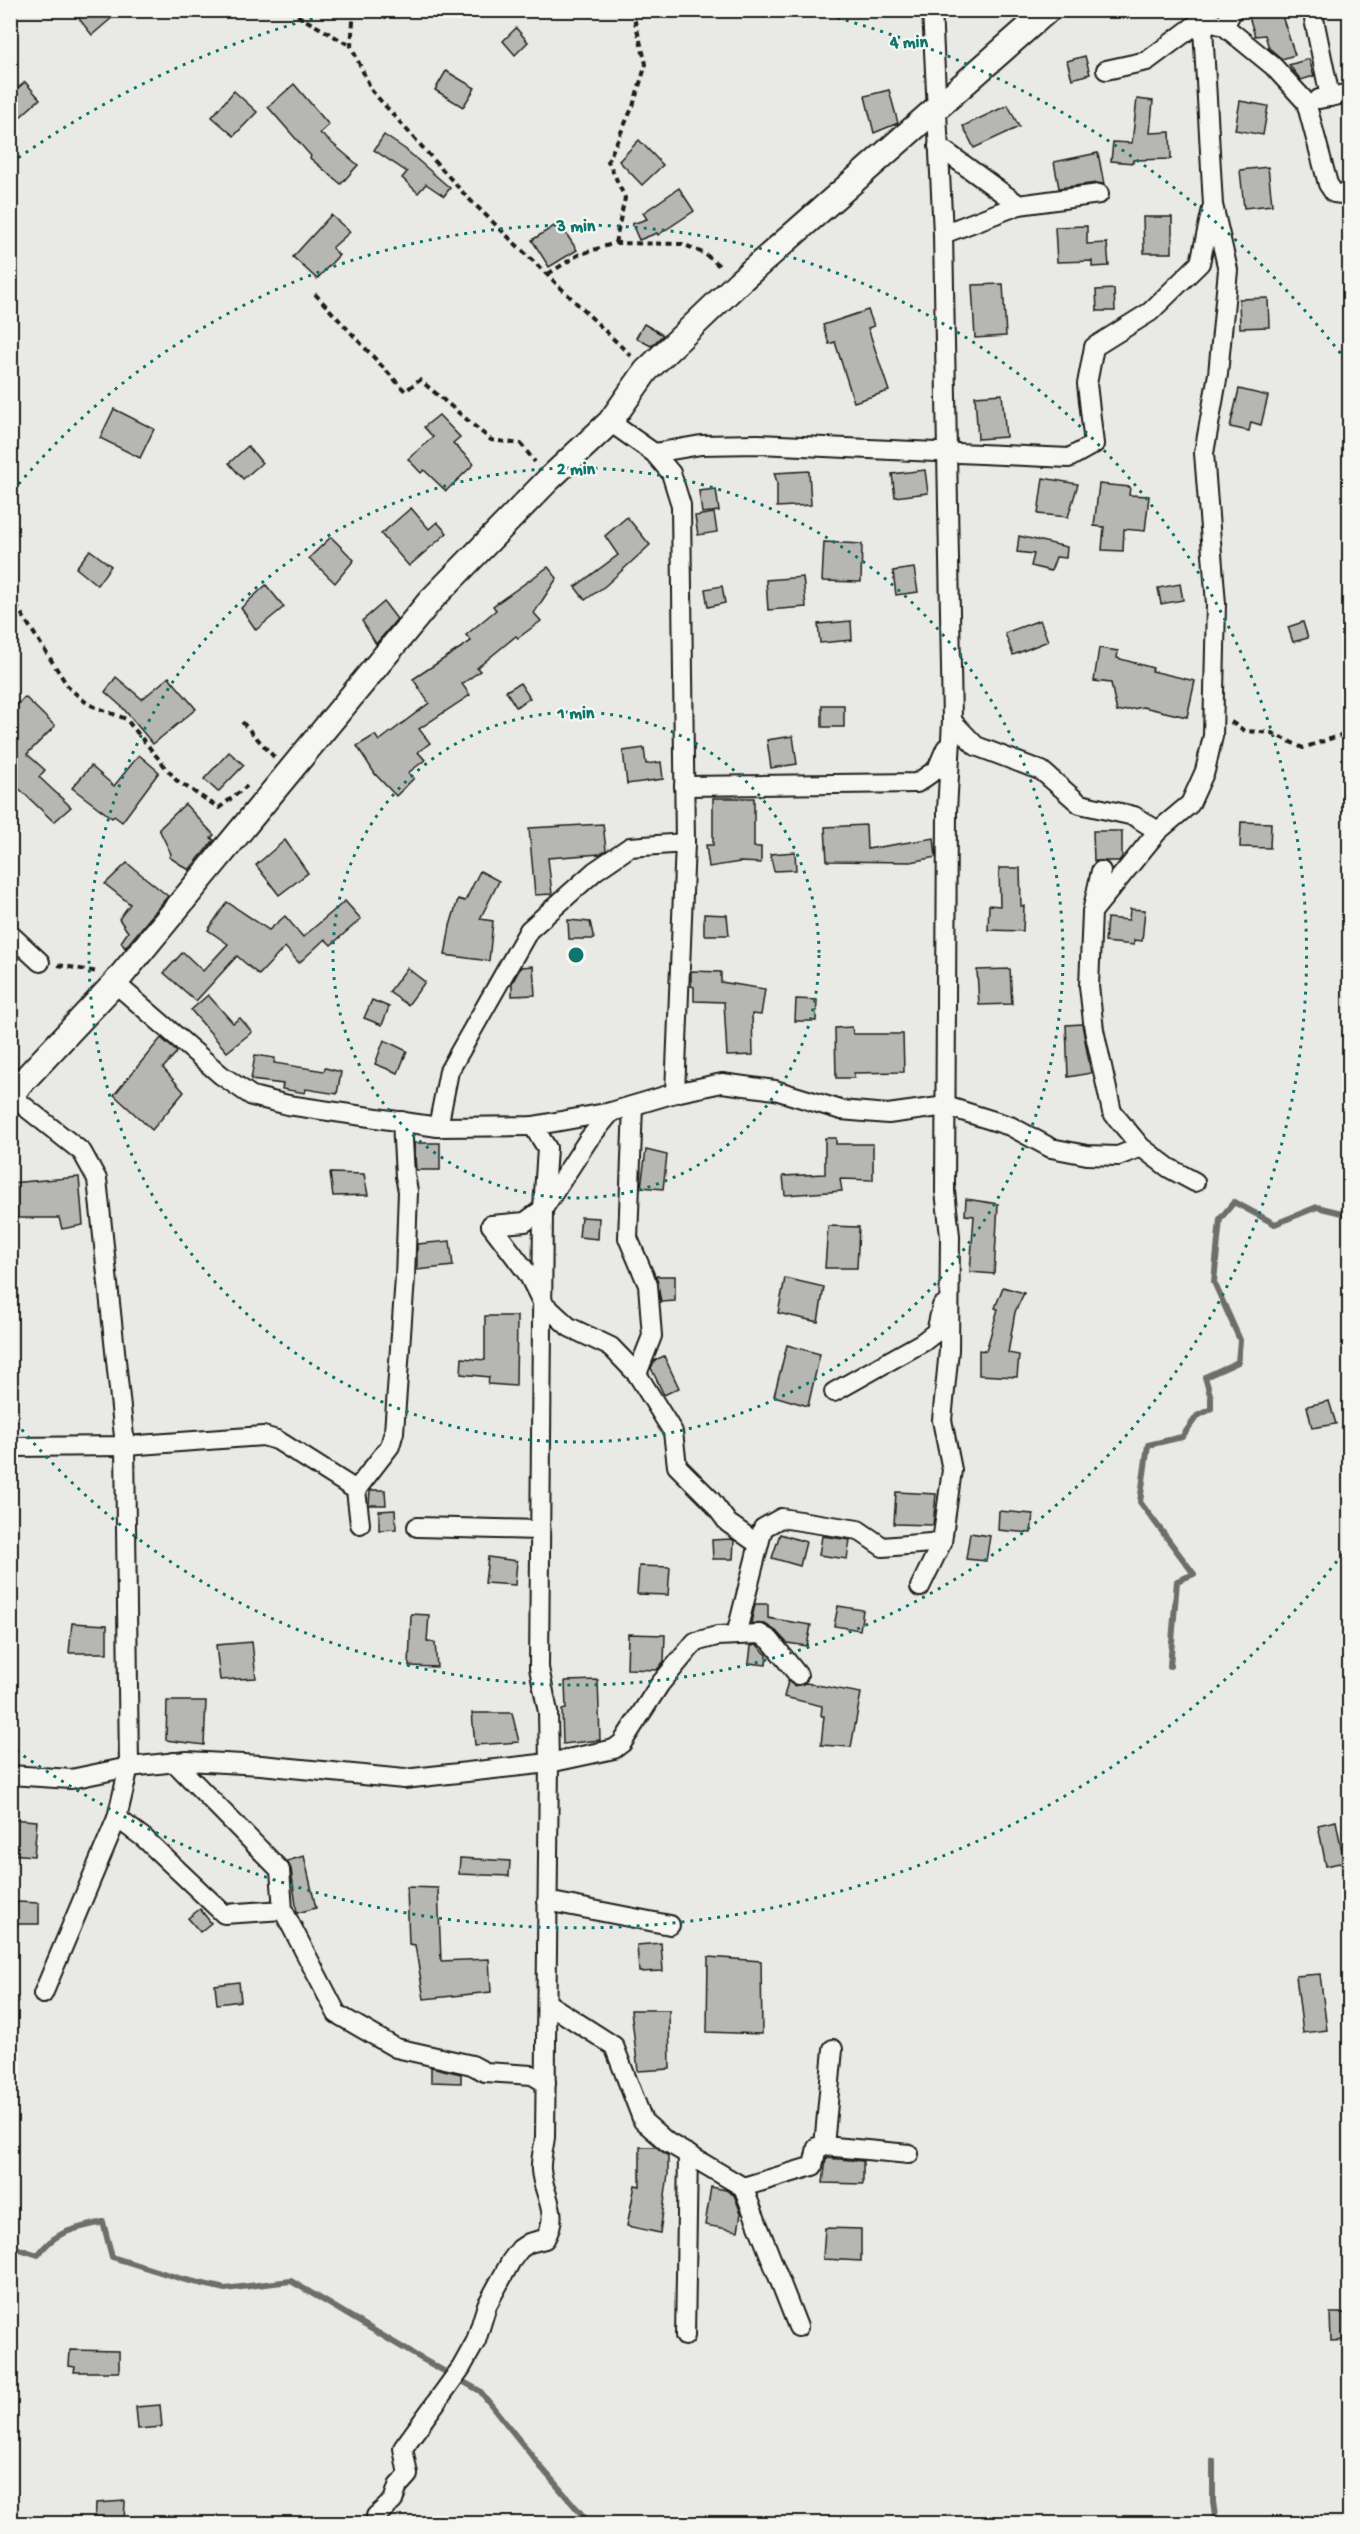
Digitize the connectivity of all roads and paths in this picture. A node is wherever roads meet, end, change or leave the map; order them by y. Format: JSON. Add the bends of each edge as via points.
{"nodes":[{"id":1,"x":288,"y":10,"type":"edge"},
{"id":2,"x":354,"y":10,"type":"edge"},
{"id":3,"x":632,"y":10,"type":"edge"},
{"id":4,"x":932,"y":10,"type":"edge"},
{"id":5,"x":1048,"y":10,"type":"edge"},
{"id":6,"x":1202,"y":16,"type":"edge"},
{"id":7,"x":1228,"y":18,"type":"edge"},
{"id":8,"x":1314,"y":19,"type":"dead end"},
{"id":9,"x":351,"y":46,"type":"junction"},
{"id":10,"x":1106,"y":70,"type":"dead end"},
{"id":11,"x":1350,"y":93,"type":"edge"},
{"id":12,"x":1330,"y":97,"type":"junction"},
{"id":13,"x":1306,"y":102,"type":"junction"},
{"id":14,"x":936,"y":109,"type":"junction"},
{"id":15,"x":938,"y":146,"type":"junction"},
{"id":16,"x":1100,"y":194,"type":"dead end"},
{"id":17,"x":1350,"y":195,"type":"edge"},
{"id":18,"x":1213,"y":204,"type":"junction"},
{"id":19,"x":1019,"y":205,"type":"junction"},
{"id":20,"x":943,"y":234,"type":"junction"},
{"id":21,"x":615,"y":243,"type":"junction"},
{"id":22,"x":548,"y":274,"type":"junction"},
{"id":23,"x":739,"y":282,"type":"junction"},
{"id":24,"x":315,"y":294,"type":"dead end"},
{"id":25,"x":646,"y":371,"type":"junction"},
{"id":26,"x":610,"y":422,"type":"junction"},
{"id":27,"x":948,"y":451,"type":"junction"},
{"id":28,"x":654,"y":453,"type":"junction"},
{"id":29,"x":548,"y":480,"type":"junction"},
{"id":30,"x":10,"y":596,"type":"edge"},
{"id":31,"x":1213,"y":710,"type":"junction"},
{"id":32,"x":242,"y":722,"type":"dead end"},
{"id":33,"x":951,"y":728,"type":"junction"},
{"id":34,"x":1350,"y":732,"type":"edge"},
{"id":35,"x":270,"y":768,"type":"dead end"},
{"id":36,"x":253,"y":781,"type":"dead end"},
{"id":37,"x":684,"y":786,"type":"junction"},
{"id":38,"x":1158,"y":831,"type":"junction"},
{"id":39,"x":685,"y":843,"type":"junction"},
{"id":40,"x":1101,"y":871,"type":"dead end"},
{"id":41,"x":1092,"y":912,"type":"junction"},
{"id":42,"x":10,"y":934,"type":"edge"},
{"id":43,"x":40,"y":962,"type":"joint"},
{"id":44,"x":115,"y":983,"type":"junction"},
{"id":45,"x":675,"y":1093,"type":"junction"},
{"id":46,"x":10,"y":1095,"type":"edge"},
{"id":47,"x":633,"y":1106,"type":"junction"},
{"id":48,"x":946,"y":1106,"type":"junction"},
{"id":49,"x":611,"y":1112,"type":"junction"},
{"id":50,"x":402,"y":1121,"type":"junction"},
{"id":51,"x":533,"y":1126,"type":"junction"},
{"id":52,"x":438,"y":1127,"type":"junction"},
{"id":53,"x":1141,"y":1147,"type":"junction"},
{"id":54,"x":1195,"y":1182,"type":"dead end"},
{"id":55,"x":543,"y":1209,"type":"junction"},
{"id":56,"x":950,"y":1269,"type":"junction"},
{"id":57,"x":542,"y":1302,"type":"junction"},
{"id":58,"x":637,"y":1374,"type":"junction"},
{"id":59,"x":834,"y":1392,"type":"dead end"},
{"id":60,"x":124,"y":1446,"type":"junction"},
{"id":61,"x":10,"y":1447,"type":"edge"},
{"id":62,"x":356,"y":1490,"type":"junction"},
{"id":63,"x":360,"y":1524,"type":"dead end"},
{"id":64,"x":417,"y":1527,"type":"dead end"},
{"id":65,"x":540,"y":1530,"type":"junction"},
{"id":66,"x":942,"y":1542,"type":"junction"},
{"id":67,"x":759,"y":1544,"type":"junction"},
{"id":68,"x":921,"y":1587,"type":"dead end"},
{"id":69,"x":736,"y":1635,"type":"junction"},
{"id":70,"x":798,"y":1675,"type":"dead end"},
{"id":71,"x":174,"y":1762,"type":"junction"},
{"id":72,"x":549,"y":1763,"type":"junction"},
{"id":73,"x":129,"y":1767,"type":"junction"},
{"id":74,"x":10,"y":1775,"type":"edge"},
{"id":75,"x":117,"y":1818,"type":"junction"},
{"id":76,"x":548,"y":1901,"type":"junction"},
{"id":77,"x":284,"y":1910,"type":"junction"},
{"id":78,"x":670,"y":1925,"type":"dead end"},
{"id":79,"x":43,"y":1994,"type":"dead end"},
{"id":80,"x":547,"y":2003,"type":"junction"},
{"id":81,"x":833,"y":2049,"type":"dead end"},
{"id":82,"x":546,"y":2083,"type":"junction"},
{"id":83,"x":824,"y":2146,"type":"junction"},
{"id":84,"x":688,"y":2154,"type":"junction"},
{"id":85,"x":909,"y":2154,"type":"dead end"},
{"id":86,"x":743,"y":2187,"type":"junction"},
{"id":87,"x":798,"y":2327,"type":"dead end"},
{"id":88,"x":685,"y":2336,"type":"dead end"},
{"id":89,"x":376,"y":2523,"type":"edge"}],
"edges":[{"from":1,"to":9,"type":"path"},
{"from":2,"to":9,"type":"path"},
{"from":3,"to":21,"type":"path","via":[[646,64],[633,106],[608,161],[625,198]]},
{"from":4,"to":14,"type":"street"},
{"from":5,"to":14,"type":"street"},
{"from":6,"to":7,"type":"street"},
{"from":6,"to":10,"type":"street","via":[[1147,61]]},
{"from":6,"to":18,"type":"street"},
{"from":7,"to":13,"type":"street"},
{"from":8,"to":12,"type":"street"},
{"from":9,"to":22,"type":"path","via":[[372,91],[466,196]]},
{"from":11,"to":12,"type":"street"},
{"from":12,"to":13,"type":"street"},
{"from":13,"to":17,"type":"street","via":[[1328,184],[1334,193]]},
{"from":14,"to":15,"type":"street"},
{"from":14,"to":23,"type":"street"},
{"from":15,"to":19,"type":"street"},
{"from":15,"to":20,"type":"street"},
{"from":16,"to":19,"type":"street"},
{"from":18,"to":27,"type":"street","via":[[1200,263],[1150,312],[1094,347],[1087,384],[1094,444],[1068,458]]},
{"from":18,"to":31,"type":"street","via":[[1228,270],[1218,374],[1204,453],[1216,604]]},
{"from":19,"to":20,"type":"street"},
{"from":20,"to":27,"type":"street"},
{"from":21,"to":22,"type":"path","via":[[578,255]]},
{"from":21,"to":23,"type":"path","via":[[683,244],[705,254]]},
{"from":22,"to":25,"type":"path"},
{"from":23,"to":25,"type":"street"},
{"from":24,"to":29,"type":"path","via":[[405,391],[420,380],[490,440],[521,444]]},
{"from":25,"to":26,"type":"street"},
{"from":26,"to":28,"type":"street"},
{"from":26,"to":29,"type":"street"},
{"from":27,"to":28,"type":"street","via":[[758,444],[701,445]]},
{"from":27,"to":33,"type":"street"},
{"from":28,"to":37,"type":"street","via":[[670,473],[681,505]]},
{"from":29,"to":44,"type":"street","via":[[430,602]]},
{"from":30,"to":36,"type":"path","via":[[69,688],[88,704],[126,719],[176,780],[219,808]]},
{"from":31,"to":34,"type":"path","via":[[1245,731],[1272,733],[1303,748]]},
{"from":31,"to":38,"type":"street","via":[[1213,736],[1205,771],[1190,804]]},
{"from":32,"to":35,"type":"path","via":[[278,761]]},
{"from":33,"to":37,"type":"street","via":[[937,769],[917,783]]},
{"from":33,"to":38,"type":"street","via":[[976,746],[1042,771],[1080,804],[1134,816]]},
{"from":33,"to":48,"type":"street","via":[[946,812]]},
{"from":37,"to":39,"type":"street"},
{"from":38,"to":41,"type":"street"},
{"from":39,"to":45,"type":"street"},
{"from":39,"to":52,"type":"street","via":[[630,847],[594,871],[529,930],[449,1071]]},
{"from":40,"to":41,"type":"street"},
{"from":41,"to":53,"type":"street","via":[[1089,986],[1096,1042],[1112,1112]]},
{"from":42,"to":43,"type":"street"},
{"from":43,"to":44,"type":"path","via":[[99,972]]},
{"from":44,"to":46,"type":"street"},
{"from":44,"to":50,"type":"street","via":[[220,1076],[252,1096]]},
{"from":45,"to":47,"type":"street"},
{"from":45,"to":48,"type":"street","via":[[722,1083],[776,1090],[841,1110],[888,1114]]},
{"from":46,"to":60,"type":"street","via":[[82,1152],[97,1179]]},
{"from":47,"to":49,"type":"street"},
{"from":47,"to":58,"type":"street","via":[[628,1238],[648,1285],[652,1336]]},
{"from":48,"to":53,"type":"street","via":[[1010,1126],[1051,1148],[1078,1154],[1118,1156]]},
{"from":48,"to":56,"type":"street","via":[[945,1191]]},
{"from":49,"to":51,"type":"street"},
{"from":49,"to":55,"type":"street"},
{"from":50,"to":52,"type":"street"},
{"from":50,"to":62,"type":"street","via":[[408,1191],[394,1432],[390,1446]]},
{"from":51,"to":52,"type":"street"},
{"from":51,"to":55,"type":"street","via":[[547,1148]]},
{"from":53,"to":54,"type":"street"},
{"from":55,"to":57,"type":"street"},
{"from":55,"to":57,"type":"street","via":[[525,1222],[491,1225],[528,1274]]},
{"from":56,"to":59,"type":"street","via":[[936,1332]]},
{"from":56,"to":66,"type":"street","via":[[949,1350],[942,1420],[952,1470]]},
{"from":57,"to":58,"type":"street","via":[[569,1328],[611,1347]]},
{"from":57,"to":65,"type":"street"},
{"from":58,"to":67,"type":"street","via":[[673,1432],[677,1466],[728,1523]]},
{"from":60,"to":61,"type":"street"},
{"from":60,"to":62,"type":"street","via":[[263,1436],[277,1440]]},
{"from":60,"to":73,"type":"street"},
{"from":62,"to":63,"type":"street"},
{"from":64,"to":65,"type":"street"},
{"from":65,"to":72,"type":"street","via":[[539,1668],[548,1712]]},
{"from":66,"to":67,"type":"street","via":[[883,1547],[858,1530],[781,1518],[763,1528]]},
{"from":66,"to":68,"type":"street"},
{"from":67,"to":69,"type":"street"},
{"from":69,"to":70,"type":"street","via":[[760,1634],[770,1640]]},
{"from":69,"to":72,"type":"street","via":[[695,1642],[614,1749]]},
{"from":71,"to":72,"type":"street","via":[[261,1765],[404,1779]]},
{"from":71,"to":73,"type":"street"},
{"from":71,"to":77,"type":"street","via":[[280,1870]]},
{"from":72,"to":76,"type":"street"},
{"from":73,"to":74,"type":"street","via":[[72,1779]]},
{"from":73,"to":75,"type":"street"},
{"from":75,"to":77,"type":"street","via":[[144,1838],[224,1914]]},
{"from":75,"to":79,"type":"street"},
{"from":76,"to":78,"type":"street"},
{"from":76,"to":80,"type":"street"},
{"from":77,"to":82,"type":"street","via":[[337,2014],[396,2048],[471,2065],[485,2072],[532,2075]]},
{"from":80,"to":82,"type":"street"},
{"from":80,"to":84,"type":"street","via":[[614,2046],[643,2121]]},
{"from":81,"to":83,"type":"street"},
{"from":82,"to":89,"type":"street","via":[[541,2170],[551,2202],[551,2229],[545,2239],[529,2243],[511,2261],[487,2305],[476,2341],[461,2368],[403,2448],[408,2475],[398,2486],[393,2501],[376,2516]]},
{"from":83,"to":85,"type":"street"},
{"from":83,"to":86,"type":"street","via":[[817,2147],[813,2166]]},
{"from":84,"to":86,"type":"street"},
{"from":84,"to":88,"type":"street"},
{"from":86,"to":87,"type":"street"}]}
